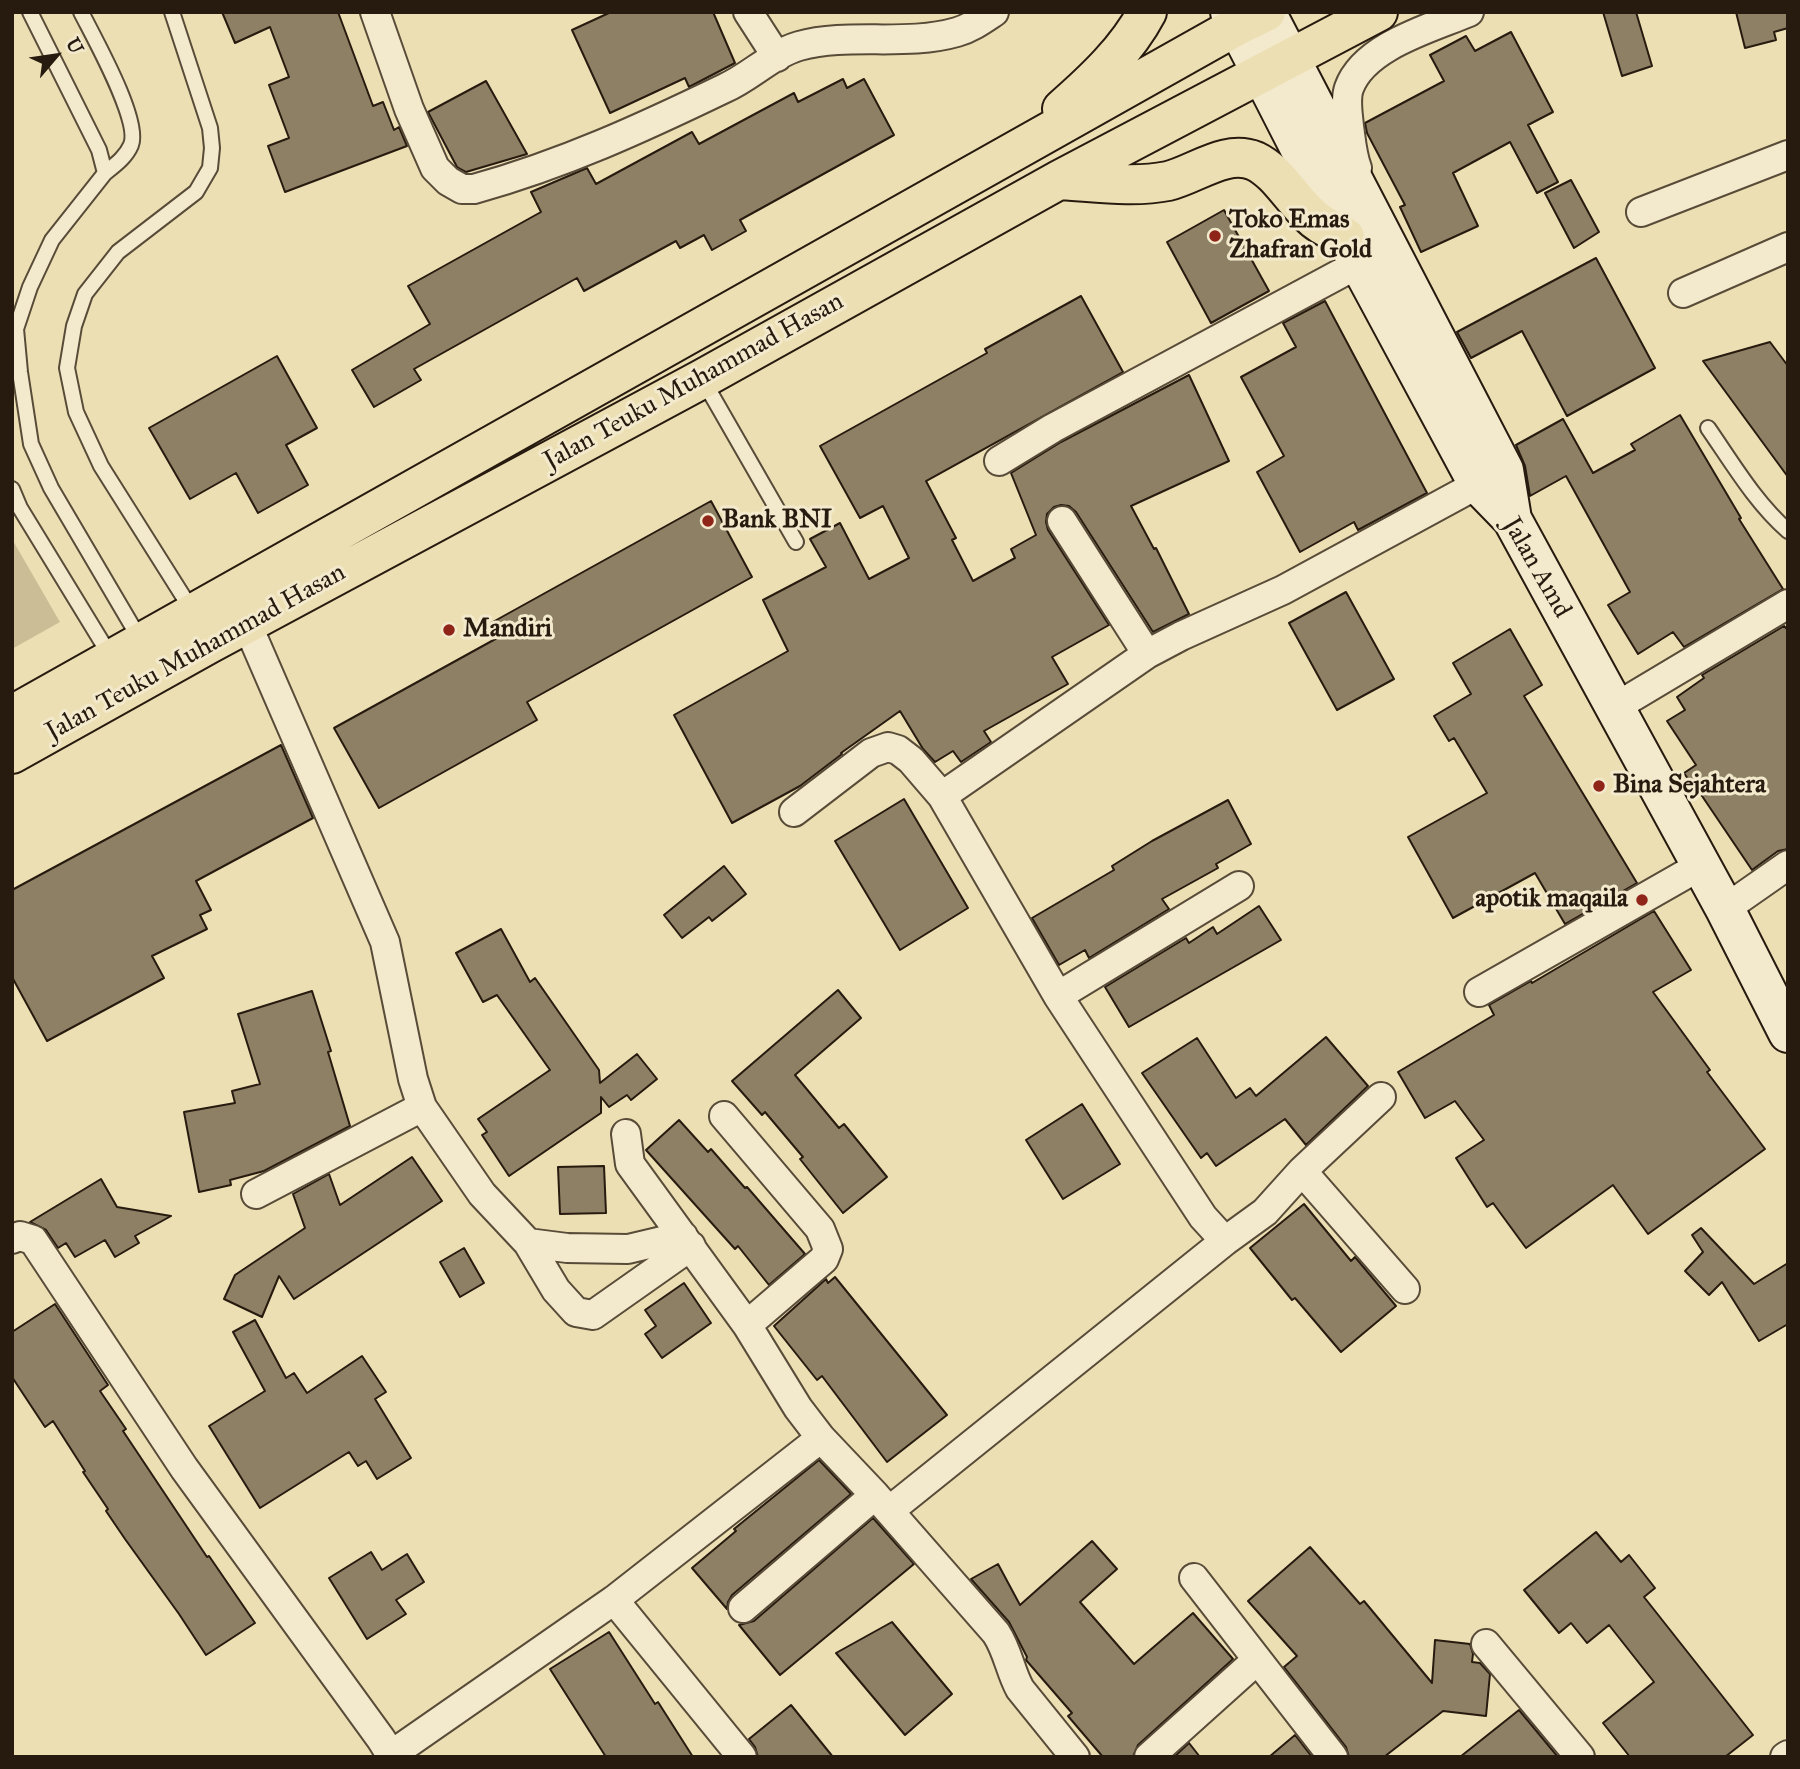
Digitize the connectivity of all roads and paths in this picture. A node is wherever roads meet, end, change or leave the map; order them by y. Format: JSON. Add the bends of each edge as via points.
{"nodes":[{"id":1,"x":30,"y":12,"type":"edge"},
{"id":2,"x":81,"y":12,"type":"edge"},
{"id":3,"x":172,"y":12,"type":"edge"},
{"id":4,"x":375,"y":12,"type":"edge"},
{"id":5,"x":748,"y":12,"type":"edge"},
{"id":6,"x":994,"y":12,"type":"edge"},
{"id":7,"x":1147,"y":12,"type":"edge"},
{"id":8,"x":1378,"y":12,"type":"edge"},
{"id":9,"x":1469,"y":12,"type":"edge"},
{"id":10,"x":1250,"y":16,"type":"edge"},
{"id":11,"x":777,"y":57,"type":"junction"},
{"id":12,"x":1284,"y":82,"type":"junction"},
{"id":13,"x":1014,"y":153,"type":"junction"},
{"id":14,"x":1788,"y":155,"type":"edge"},
{"id":15,"x":105,"y":173,"type":"junction"},
{"id":16,"x":1059,"y":180,"type":"junction"},
{"id":17,"x":1641,"y":212,"type":"dead end"},
{"id":18,"x":1788,"y":247,"type":"edge"},
{"id":19,"x":1353,"y":250,"type":"junction"},
{"id":20,"x":1399,"y":271,"type":"junction"},
{"id":21,"x":1683,"y":293,"type":"dead end"},
{"id":22,"x":702,"y":379,"type":"junction"},
{"id":23,"x":1708,"y":428,"type":"dead end"},
{"id":24,"x":999,"y":461,"type":"dead end"},
{"id":25,"x":1491,"y":477,"type":"junction"},
{"id":26,"x":12,"y":489,"type":"edge"},
{"id":27,"x":1062,"y":521,"type":"dead end"},
{"id":28,"x":1788,"y":531,"type":"edge"},
{"id":29,"x":796,"y":542,"type":"dead end"},
{"id":30,"x":1788,"y":604,"type":"edge"},
{"id":31,"x":247,"y":624,"type":"junction"},
{"id":32,"x":202,"y":629,"type":"junction"},
{"id":33,"x":1147,"y":654,"type":"junction"},
{"id":34,"x":135,"y":666,"type":"junction"},
{"id":35,"x":1614,"y":708,"type":"junction"},
{"id":36,"x":16,"y":739,"type":"edge"},
{"id":37,"x":942,"y":796,"type":"junction"},
{"id":38,"x":794,"y":812,"type":"dead end"},
{"id":39,"x":1788,"y":865,"type":"edge"},
{"id":40,"x":1700,"y":866,"type":"junction"},
{"id":41,"x":1239,"y":886,"type":"dead end"},
{"id":42,"x":1725,"y":909,"type":"junction"},
{"id":43,"x":1479,"y":992,"type":"dead end"},
{"id":44,"x":1058,"y":996,"type":"junction"},
{"id":45,"x":1788,"y":1032,"type":"edge"},
{"id":46,"x":1381,"y":1097,"type":"dead end"},
{"id":47,"x":422,"y":1107,"type":"junction"},
{"id":48,"x":724,"y":1116,"type":"dead end"},
{"id":49,"x":626,"y":1134,"type":"dead end"},
{"id":50,"x":1302,"y":1171,"type":"junction"},
{"id":51,"x":256,"y":1194,"type":"dead end"},
{"id":52,"x":12,"y":1239,"type":"edge"},
{"id":53,"x":687,"y":1241,"type":"junction"},
{"id":54,"x":1225,"y":1241,"type":"junction"},
{"id":55,"x":528,"y":1243,"type":"junction"},
{"id":56,"x":1405,"y":1289,"type":"dead end"},
{"id":57,"x":747,"y":1325,"type":"junction"},
{"id":58,"x":821,"y":1438,"type":"junction"},
{"id":59,"x":882,"y":1503,"type":"junction"},
{"id":60,"x":1194,"y":1578,"type":"dead end"},
{"id":61,"x":614,"y":1600,"type":"junction"},
{"id":62,"x":743,"y":1608,"type":"dead end"},
{"id":63,"x":1486,"y":1644,"type":"dead end"},
{"id":64,"x":1257,"y":1660,"type":"junction"},
{"id":65,"x":389,"y":1756,"type":"edge"},
{"id":66,"x":742,"y":1757,"type":"edge"},
{"id":67,"x":1075,"y":1757,"type":"edge"},
{"id":68,"x":1149,"y":1757,"type":"edge"},
{"id":69,"x":1334,"y":1757,"type":"edge"},
{"id":70,"x":1580,"y":1757,"type":"edge"}],
"edges":[{"from":1,"to":15,"type":"lane","via":[[99,149]]},
{"from":2,"to":15,"type":"lane","via":[[134,130],[132,144],[120,162]]},
{"from":3,"to":32,"type":"lane","via":[[210,128],[210,169],[196,191],[118,251],[85,294],[67,368],[76,412],[101,466]]},
{"from":4,"to":11,"type":"street","via":[[435,167],[462,189],[569,159],[742,80]]},
{"from":5,"to":11,"type":"street"},
{"from":6,"to":11,"type":"street","via":[[957,32],[919,39],[820,42]]},
{"from":7,"to":13,"type":"highway","via":[[1088,87]]},
{"from":8,"to":12,"type":"highway","name":"Jalan Teuku Muhammad Hasan"},
{"from":9,"to":20,"type":"street","via":[[1382,50],[1359,68],[1348,90],[1354,160]]},
{"from":10,"to":12,"type":"street"},
{"from":10,"to":13,"type":"highway","name":"Jalan Teuku Muhammad Hasan"},
{"from":12,"to":16,"type":"highway","name":"Jalan Teuku Muhammad Hasan"},
{"from":12,"to":19,"type":"street","name":"Jalan Amd"},
{"from":12,"to":20,"type":"street"},
{"from":13,"to":32,"type":"highway","name":"Jalan Teuku Muhammad Hasan","via":[[735,306]]},
{"from":14,"to":17,"type":"street"},
{"from":15,"to":34,"type":"lane","via":[[52,240],[16,329],[31,444]]},
{"from":16,"to":19,"type":"highway","via":[[1139,184],[1169,180],[1244,157],[1269,170],[1308,214]]},
{"from":16,"to":22,"type":"highway","name":"Jalan Teuku Muhammad Hasan"},
{"from":18,"to":21,"type":"street"},
{"from":19,"to":24,"type":"street"},
{"from":19,"to":25,"type":"street","name":"Jalan Amd"},
{"from":20,"to":25,"type":"street"},
{"from":22,"to":29,"type":"lane"},
{"from":22,"to":31,"type":"highway","name":"Jalan Teuku Muhammad Hasan"},
{"from":23,"to":28,"type":"lane","via":[[1771,517]]},
{"from":25,"to":33,"type":"street","via":[[1283,590]]},
{"from":25,"to":35,"type":"street","name":"Jalan Amd"},
{"from":26,"to":34,"type":"lane","via":[[20,508]]},
{"from":27,"to":33,"type":"street"},
{"from":30,"to":35,"type":"street"},
{"from":31,"to":32,"type":"highway","name":"Jalan Teuku Muhammad Hasan"},
{"from":31,"to":47,"type":"street","via":[[385,942]]},
{"from":32,"to":34,"type":"highway","name":"Jalan Teuku Muhammad Hasan"},
{"from":33,"to":37,"type":"street"},
{"from":34,"to":36,"type":"highway","name":"Jalan Teuku Muhammad Hasan"},
{"from":35,"to":40,"type":"street","name":"Jalan Amd"},
{"from":37,"to":38,"type":"street","via":[[911,760],[888,747],[871,753]]},
{"from":37,"to":44,"type":"street"},
{"from":39,"to":42,"type":"street"},
{"from":40,"to":42,"type":"street","name":"Jalan Amd"},
{"from":40,"to":43,"type":"street"},
{"from":41,"to":44,"type":"street"},
{"from":42,"to":45,"type":"street","name":"Jalan Amd"},
{"from":44,"to":54,"type":"street","via":[[1203,1217]]},
{"from":46,"to":50,"type":"street"},
{"from":47,"to":51,"type":"street"},
{"from":47,"to":55,"type":"street","via":[[482,1194]]},
{"from":48,"to":57,"type":"street","via":[[820,1228],[828,1249],[824,1259]]},
{"from":49,"to":53,"type":"street","via":[[630,1164]]},
{"from":50,"to":54,"type":"street","via":[[1265,1212]]},
{"from":50,"to":56,"type":"street"},
{"from":52,"to":65,"type":"street","via":[[33,1240],[184,1468]]},
{"from":53,"to":55,"type":"street","via":[[628,1249]]},
{"from":53,"to":55,"type":"street","via":[[593,1315],[576,1312],[556,1290]]},
{"from":53,"to":57,"type":"street"},
{"from":54,"to":59,"type":"street"},
{"from":57,"to":58,"type":"street"},
{"from":58,"to":59,"type":"street"},
{"from":58,"to":61,"type":"street"},
{"from":59,"to":62,"type":"street"},
{"from":59,"to":67,"type":"street","via":[[996,1633],[1005,1645],[1020,1689]]},
{"from":60,"to":64,"type":"street"},
{"from":61,"to":65,"type":"street"},
{"from":61,"to":66,"type":"street"},
{"from":63,"to":70,"type":"street"},
{"from":64,"to":68,"type":"street"},
{"from":64,"to":69,"type":"street"}]}
